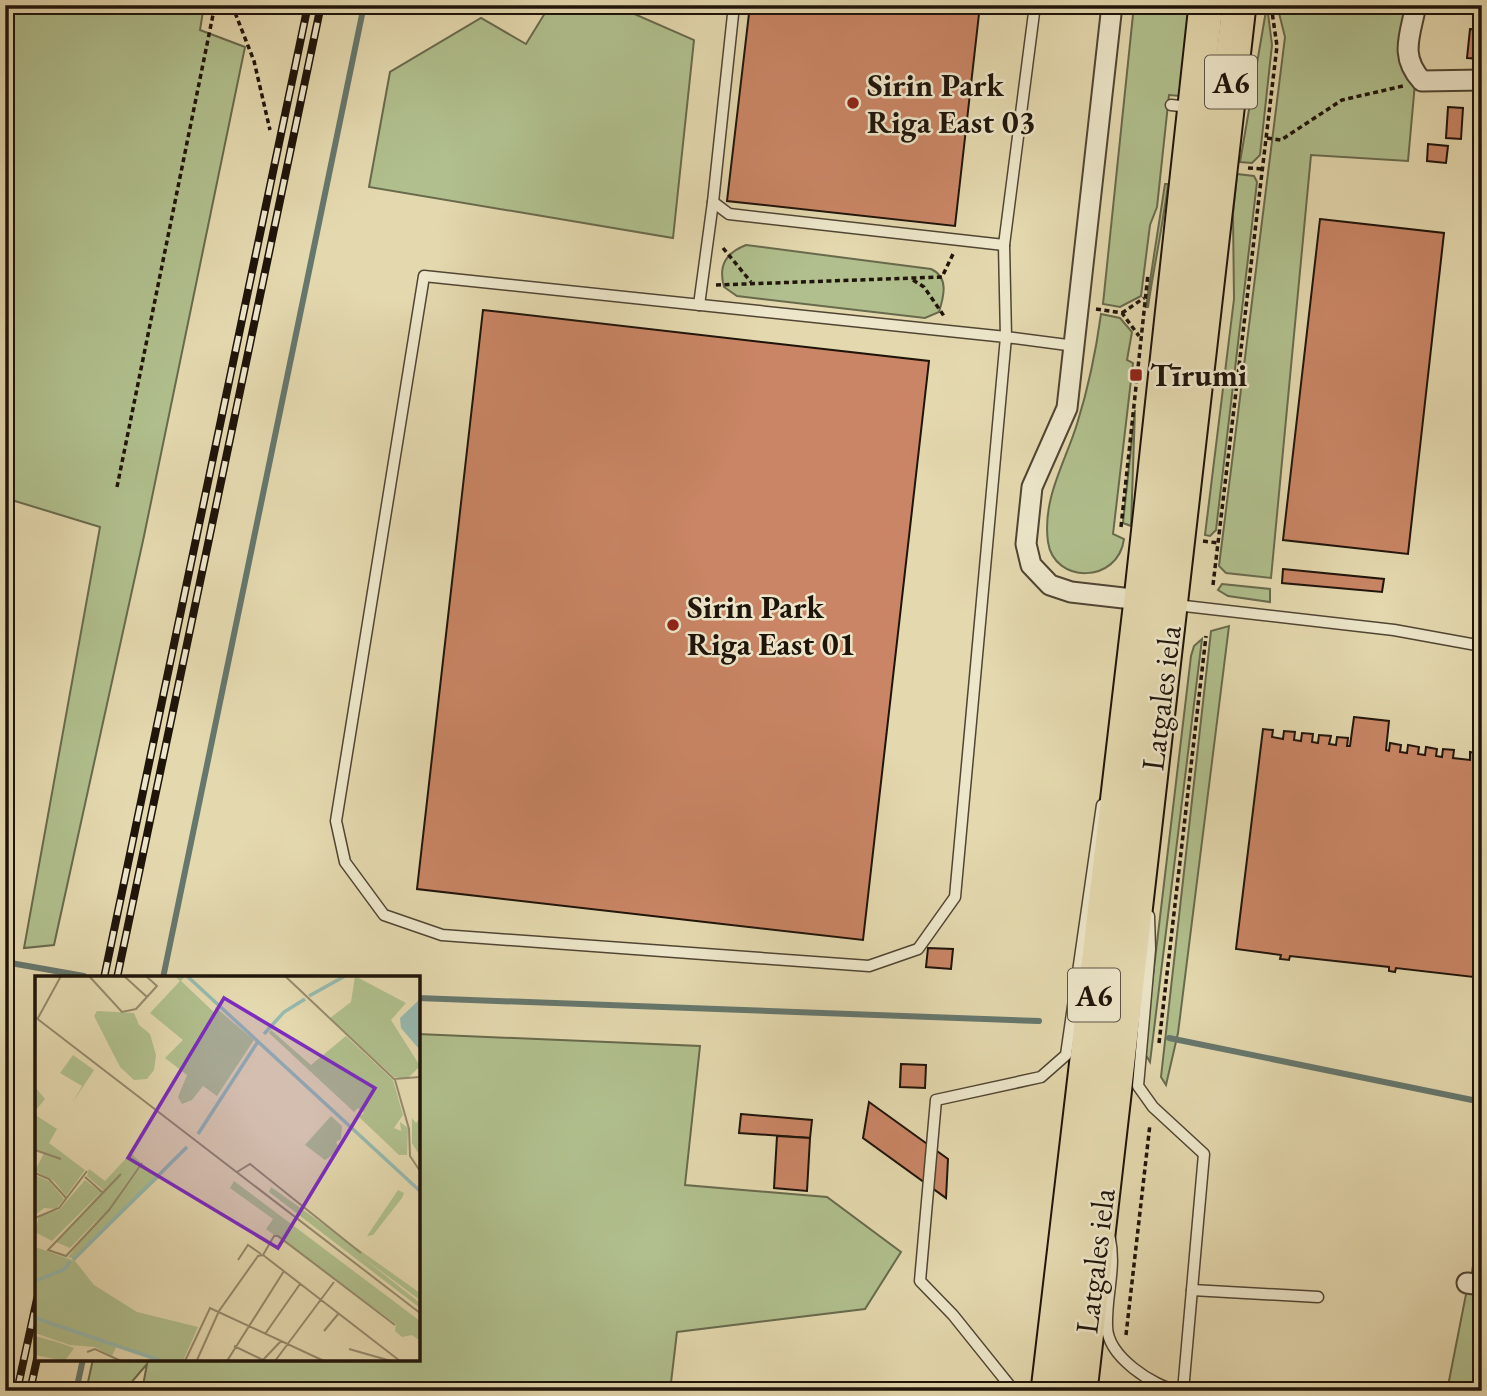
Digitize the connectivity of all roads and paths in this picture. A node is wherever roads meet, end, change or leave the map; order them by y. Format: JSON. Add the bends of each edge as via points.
{"nodes":[{"id":1,"x":215,"y":5,"type":"edge"},
{"id":2,"x":232,"y":5,"type":"edge"},
{"id":3,"x":734,"y":5,"type":"edge"},
{"id":4,"x":1035,"y":5,"type":"edge"},
{"id":5,"x":1112,"y":5,"type":"edge"},
{"id":6,"x":1206,"y":5,"type":"edge"},
{"id":7,"x":1240,"y":5,"type":"edge"},
{"id":8,"x":1271,"y":5,"type":"edge"},
{"id":9,"x":1416,"y":5,"type":"edge"},
{"id":10,"x":1482,"y":80,"type":"edge"},
{"id":11,"x":1422,"y":81,"type":"junction"},
{"id":12,"x":270,"y":130,"type":"dead end"},
{"id":13,"x":1267,"y":138,"type":"junction"},
{"id":14,"x":1236,"y":167,"type":"dead end"},
{"id":15,"x":1263,"y":169,"type":"junction"},
{"id":16,"x":713,"y":202,"type":"junction"},
{"id":17,"x":709,"y":232,"type":"junction"},
{"id":18,"x":960,"y":240,"type":"junction"},
{"id":19,"x":1004,"y":245,"type":"junction"},
{"id":20,"x":911,"y":278,"type":"junction"},
{"id":21,"x":753,"y":284,"type":"junction"},
{"id":22,"x":702,"y":287,"type":"junction"},
{"id":23,"x":1144,"y":298,"type":"dead end"},
{"id":24,"x":699,"y":305,"type":"junction"},
{"id":25,"x":1080,"y":307,"type":"junction"},
{"id":26,"x":1122,"y":313,"type":"junction"},
{"id":27,"x":955,"y":332,"type":"junction"},
{"id":28,"x":1006,"y":338,"type":"junction"},
{"id":29,"x":1140,"y":338,"type":"dead end"},
{"id":30,"x":1075,"y":346,"type":"junction"},
{"id":31,"x":117,"y":487,"type":"dead end"},
{"id":32,"x":1201,"y":540,"type":"dead end"},
{"id":33,"x":1218,"y":543,"type":"junction"},
{"id":34,"x":1213,"y":585,"type":"dead end"},
{"id":35,"x":1156,"y":602,"type":"junction"},
{"id":36,"x":1206,"y":636,"type":"dead end"},
{"id":37,"x":1482,"y":646,"type":"edge"},
{"id":38,"x":1120,"y":771,"type":"junction"},
{"id":39,"x":1139,"y":885,"type":"junction"},
{"id":40,"x":1159,"y":1043,"type":"dead end"},
{"id":41,"x":1147,"y":1138,"type":"dead end"},
{"id":42,"x":1102,"y":1198,"type":"junction"},
{"id":43,"x":1192,"y":1290,"type":"junction"},
{"id":44,"x":1318,"y":1297,"type":"dead end"},
{"id":45,"x":1123,"y":1358,"type":"junction"},
{"id":46,"x":1013,"y":1390,"type":"edge"},
{"id":47,"x":1048,"y":1391,"type":"edge"},
{"id":48,"x":1080,"y":1391,"type":"edge"},
{"id":49,"x":1177,"y":1391,"type":"edge"}],
"edges":[{"from":1,"to":31,"type":"path"},
{"from":2,"to":12,"type":"path","via":[[254,61]]},
{"from":3,"to":16,"type":"lane"},
{"from":4,"to":19,"type":"lane"},
{"from":5,"to":25,"type":"street"},
{"from":6,"to":35,"type":"highway","name":"Latgales iela","number":"A6","via":[[1183,106]]},
{"from":7,"to":35,"type":"highway","name":"Latgales iela","number":"A6"},
{"from":8,"to":13,"type":"path","via":[[1277,46]]},
{"from":9,"to":11,"type":"street","via":[[1407,50],[1410,68]]},
{"from":10,"to":11,"type":"street"},
{"from":11,"to":13,"type":"path","via":[[1342,100],[1281,140]]},
{"from":13,"to":15,"type":"path"},
{"from":14,"to":15,"type":"path"},
{"from":15,"to":33,"type":"path"},
{"from":16,"to":17,"type":"lane"},
{"from":16,"to":18,"type":"lane","via":[[729,214]]},
{"from":17,"to":21,"type":"path"},
{"from":17,"to":22,"type":"lane"},
{"from":18,"to":19,"type":"lane"},
{"from":18,"to":20,"type":"path","via":[[942,277]]},
{"from":19,"to":28,"type":"lane"},
{"from":20,"to":21,"type":"path"},
{"from":20,"to":27,"type":"path","via":[[924,287]]},
{"from":21,"to":22,"type":"path"},
{"from":22,"to":24,"type":"lane"},
{"from":23,"to":26,"type":"path"},
{"from":24,"to":27,"type":"lane"},
{"from":24,"to":28,"type":"lane","via":[[424,276],[337,821],[345,862],[384,915],[442,935],[869,966],[918,948],[955,897]]},
{"from":25,"to":26,"type":"path"},
{"from":25,"to":30,"type":"street"},
{"from":26,"to":29,"type":"path"},
{"from":27,"to":28,"type":"lane"},
{"from":28,"to":30,"type":"lane"},
{"from":30,"to":35,"type":"street","via":[[1067,408],[1032,487],[1026,544],[1031,565],[1050,585],[1071,592]]},
{"from":32,"to":33,"type":"path"},
{"from":33,"to":34,"type":"path"},
{"from":35,"to":37,"type":"lane","via":[[1394,630]]},
{"from":35,"to":38,"type":"highway","name":"Latgales iela","number":"A6"},
{"from":35,"to":39,"type":"highway","name":"Latgales iela","number":"A6"},
{"from":36,"to":40,"type":"path"},
{"from":38,"to":46,"type":"lane","name":"Latgales iela","number":"A6","via":[[1105,794],[1097,822],[1066,1055],[1041,1077],[936,1100],[920,1282]]},
{"from":38,"to":47,"type":"highway","name":"Latgales iela","number":"A6"},
{"from":39,"to":42,"type":"highway","name":"Latgales iela","number":"A6"},
{"from":39,"to":43,"type":"lane","via":[[1149,912],[1150,949],[1138,1086],[1153,1107],[1204,1154]]},
{"from":41,"to":45,"type":"path"},
{"from":42,"to":45,"type":"lane","via":[[1115,1261],[1107,1328]]},
{"from":42,"to":48,"type":"highway","name":"Latgales iela","number":"A6"},
{"from":43,"to":44,"type":"lane"},
{"from":43,"to":49,"type":"lane"},
{"from":45,"to":49,"type":"lane","via":[[1152,1382]]}]}
